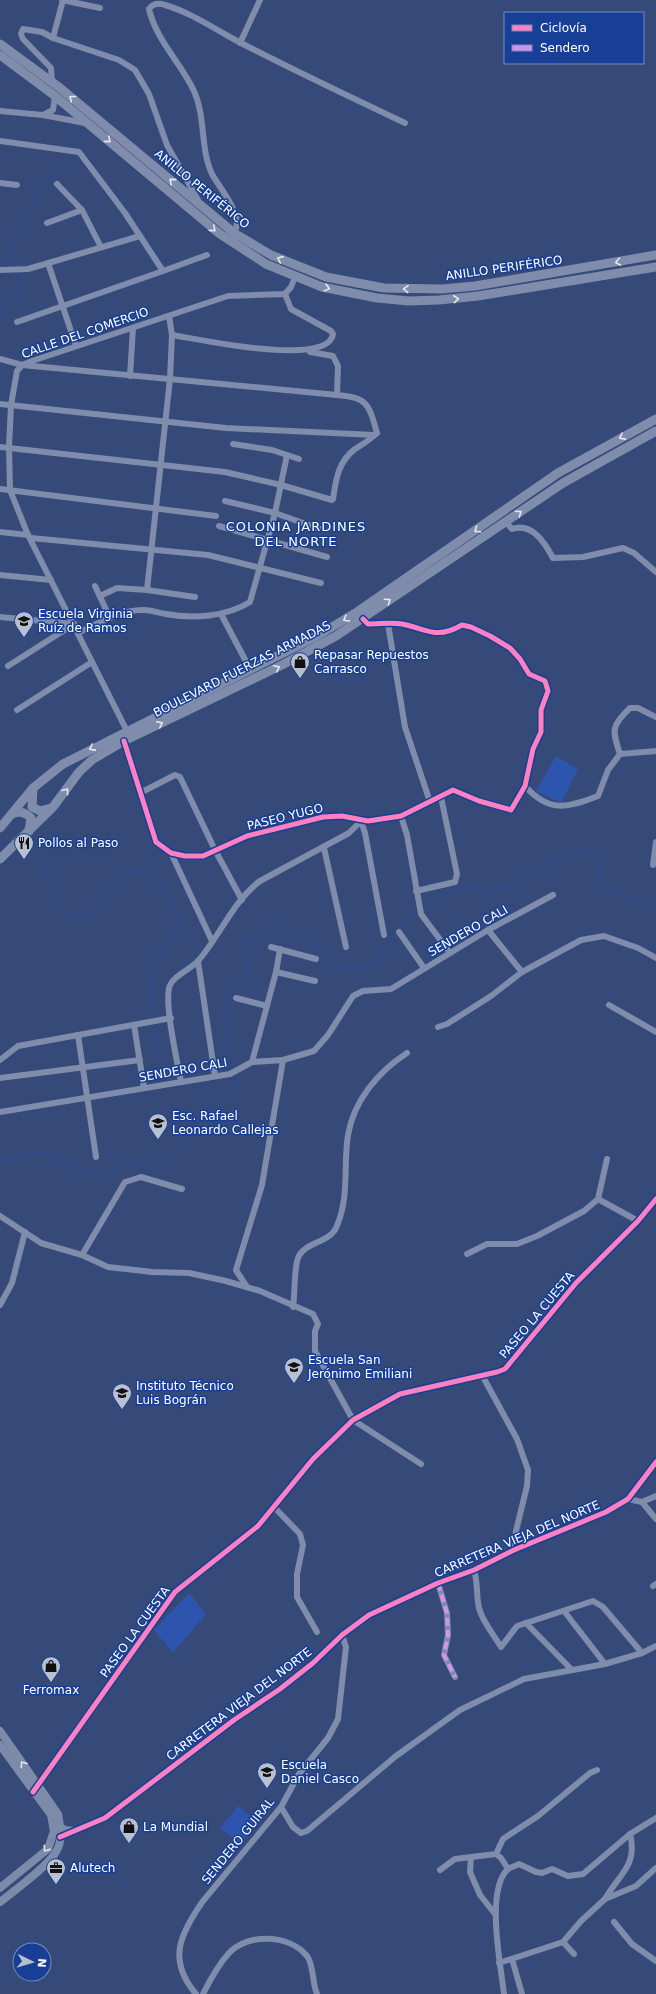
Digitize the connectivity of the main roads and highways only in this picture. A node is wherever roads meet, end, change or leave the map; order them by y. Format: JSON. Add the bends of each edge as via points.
{"nodes":[{"id":1,"x":0,"y":44,"type":"edge"},
{"id":2,"x":0,"y":55,"type":"edge"},
{"id":3,"x":656,"y":255,"type":"edge"},
{"id":4,"x":656,"y":267,"type":"edge"},
{"id":5,"x":656,"y":272,"type":"edge"},
{"id":6,"x":589,"y":278,"type":"junction"},
{"id":7,"x":656,"y":419,"type":"edge"},
{"id":8,"x":656,"y":431,"type":"edge"},
{"id":9,"x":33,"y":788,"type":"junction"},
{"id":10,"x":53,"y":807,"type":"junction"},
{"id":11,"x":12,"y":814,"type":"junction"},
{"id":12,"x":0,"y":828,"type":"edge"},
{"id":13,"x":29,"y":832,"type":"junction"},
{"id":14,"x":0,"y":859,"type":"edge"},
{"id":15,"x":0,"y":1731,"type":"edge"},
{"id":16,"x":0,"y":1745,"type":"edge"},
{"id":17,"x":36,"y":1789,"type":"junction"},
{"id":18,"x":60,"y":1827,"type":"junction"},
{"id":19,"x":74,"y":1831,"type":"road end"},
{"id":20,"x":0,"y":1888,"type":"edge"},
{"id":21,"x":0,"y":1902,"type":"edge"}],
"edges":[{"from":3,"to":1,"type":"highway","name":"ANILLO PERIFÉRICO","one_way":true,"via":[[475,286],[413,290],[356,284],[326,277],[271,255],[234,233],[52,82]]},
{"from":2,"to":6,"type":"highway","name":"ANILLO PERIFÉRICO","one_way":true,"via":[[56,96],[220,234],[266,264],[295,277],[348,293],[409,301],[478,296]]},
{"from":4,"to":6,"type":"highway","name":"ANILLO PERIFÉRICO"},
{"from":5,"to":6,"type":"highway"},
{"from":7,"to":9,"type":"highway","name":"BOULEVARD FUERZAS ARMADAS","one_way":true,"via":[[558,473],[357,612],[317,636],[63,764]]},
{"from":10,"to":8,"type":"highway","name":"BOULEVARD FUERZAS ARMADAS","one_way":true,"via":[[79,772],[92,760],[124,741],[282,665],[336,636],[563,483]]},
{"from":9,"to":10,"type":"highway","via":[[32,807],[40,811]]},
{"from":9,"to":11,"type":"highway","name":"BOULEVARD FUERZAS ARMADAS"},
{"from":10,"to":13,"type":"highway","name":"BOULEVARD FUERZAS ARMADAS"},
{"from":11,"to":12,"type":"highway","name":"BOULEVARD FUERZAS ARMADAS"},
{"from":11,"to":13,"type":"highway","via":[[23,812],[31,818]]},
{"from":13,"to":14,"type":"highway","name":"BOULEVARD FUERZAS ARMADAS"},
{"from":17,"to":15,"type":"main road","one_way":true},
{"from":16,"to":17,"type":"main road"},
{"from":17,"to":18,"type":"main road","via":[[58,1814]]},
{"from":17,"to":20,"type":"main road","one_way":true,"via":[[51,1815],[54,1831],[48,1849]]},
{"from":18,"to":19,"type":"main road"},
{"from":18,"to":21,"type":"main road","via":[[58,1850]]}]}
